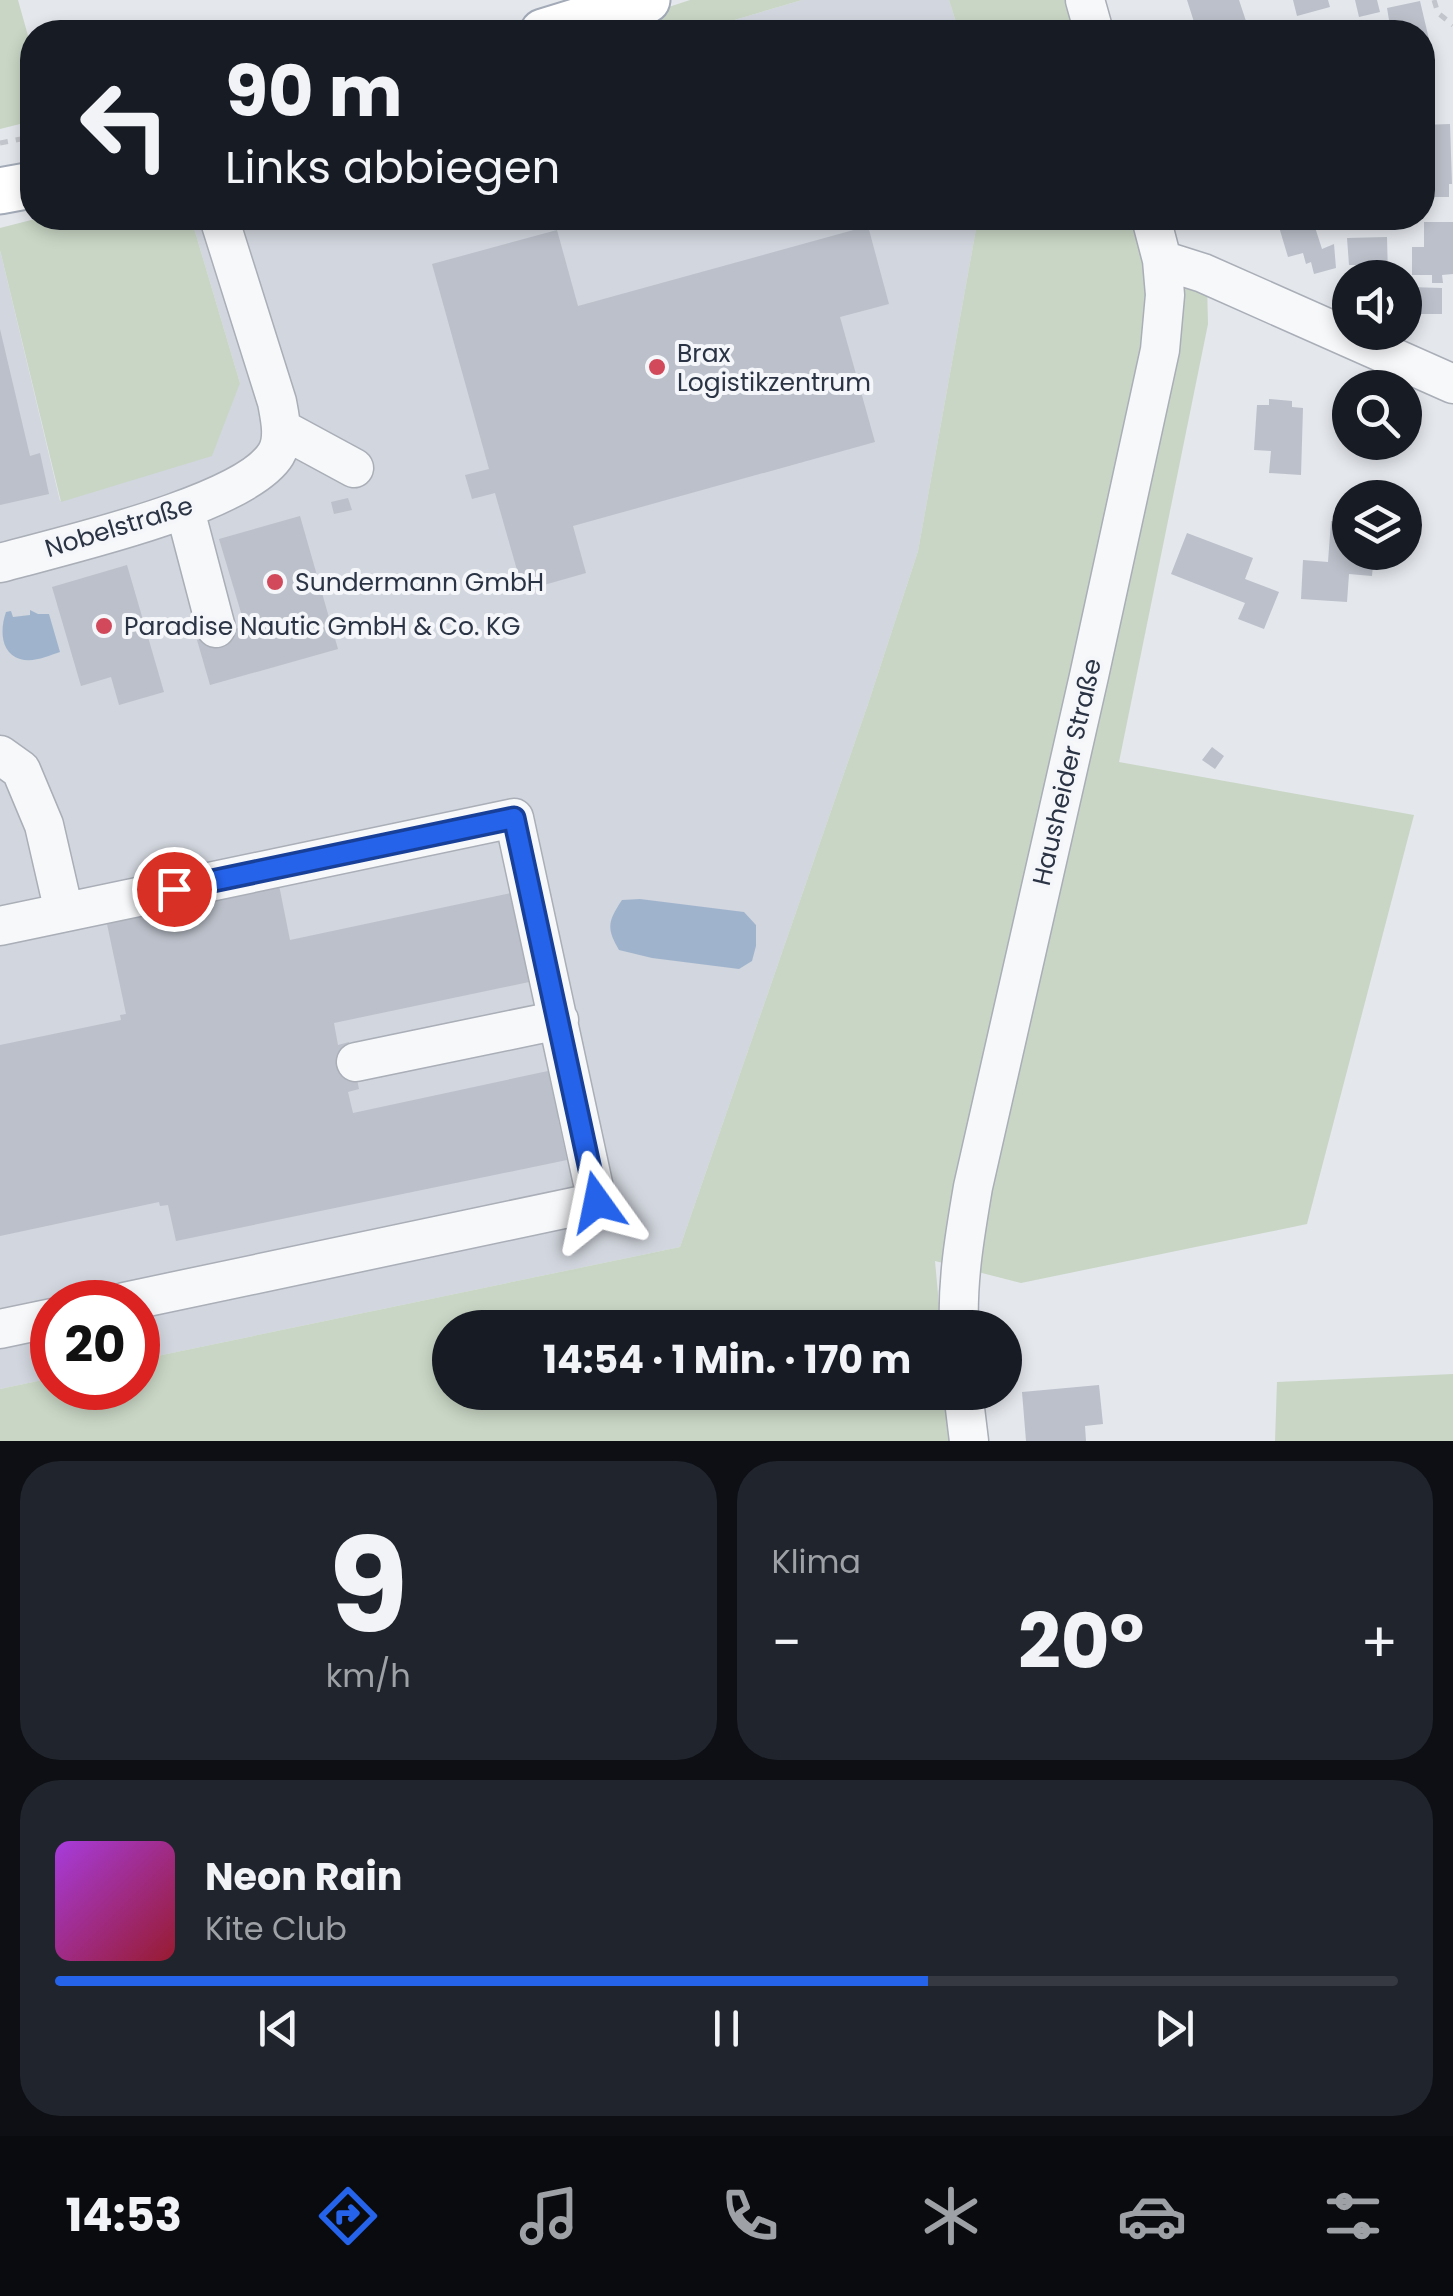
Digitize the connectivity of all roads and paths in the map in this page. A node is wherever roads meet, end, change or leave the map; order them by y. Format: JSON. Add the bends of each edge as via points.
{"nodes":[{"id":1,"x":647,"y":0,"type":"edge"},
{"id":2,"x":1434,"y":0,"type":"edge"},
{"id":3,"x":582,"y":20,"type":"edge"},
{"id":4,"x":1453,"y":25,"type":"edge"},
{"id":5,"x":223,"y":230,"type":"edge"},
{"id":6,"x":1153,"y":230,"type":"edge"},
{"id":7,"x":1162,"y":260,"type":"junction"},
{"id":8,"x":1453,"y":384,"type":"edge"},
{"id":9,"x":282,"y":429,"type":"junction"},
{"id":10,"x":354,"y":468,"type":"dead end"},
{"id":11,"x":185,"y":510,"type":"junction"},
{"id":12,"x":0,"y":563,"type":"edge"},
{"id":13,"x":216,"y":628,"type":"dead end"},
{"id":14,"x":0,"y":755,"type":"edge"},
{"id":15,"x":64,"y":912,"type":"junction"},
{"id":16,"x":0,"y":926,"type":"edge"},
{"id":17,"x":559,"y":1020,"type":"junction"},
{"id":18,"x":356,"y":1062,"type":"dead end"},
{"id":19,"x":160,"y":1294,"type":"edge"},
{"id":20,"x":958,"y":1310,"type":"edge"},
{"id":21,"x":30,"y":1323,"type":"edge"},
{"id":22,"x":0,"y":1329,"type":"edge"},
{"id":23,"x":965,"y":1410,"type":"edge"},
{"id":24,"x":969,"y":1441,"type":"edge"}],
"edges":[{"from":1,"to":3,"type":"main road"},
{"from":2,"to":4,"type":"path"},
{"from":5,"to":9,"type":"street"},
{"from":6,"to":7,"type":"street","name":"Hausheider Straße"},
{"from":7,"to":8,"type":"street"},
{"from":7,"to":20,"type":"street","name":"Hausheider Straße","via":[[1160,350],[972,1187]]},
{"from":9,"to":10,"type":"street"},
{"from":9,"to":11,"type":"street","name":"Nobelstraße","via":[[278,452],[259,474]]},
{"from":11,"to":12,"type":"street","name":"Nobelstraße"},
{"from":11,"to":13,"type":"street"},
{"from":14,"to":15,"type":"street","via":[[20,770],[44,825]]},
{"from":15,"to":16,"type":"street"},
{"from":15,"to":17,"type":"street","via":[[514,818]]},
{"from":17,"to":18,"type":"street"},
{"from":17,"to":19,"type":"street","via":[[597,1202]]},
{"from":21,"to":22,"type":"street"},
{"from":23,"to":24,"type":"street"}]}
